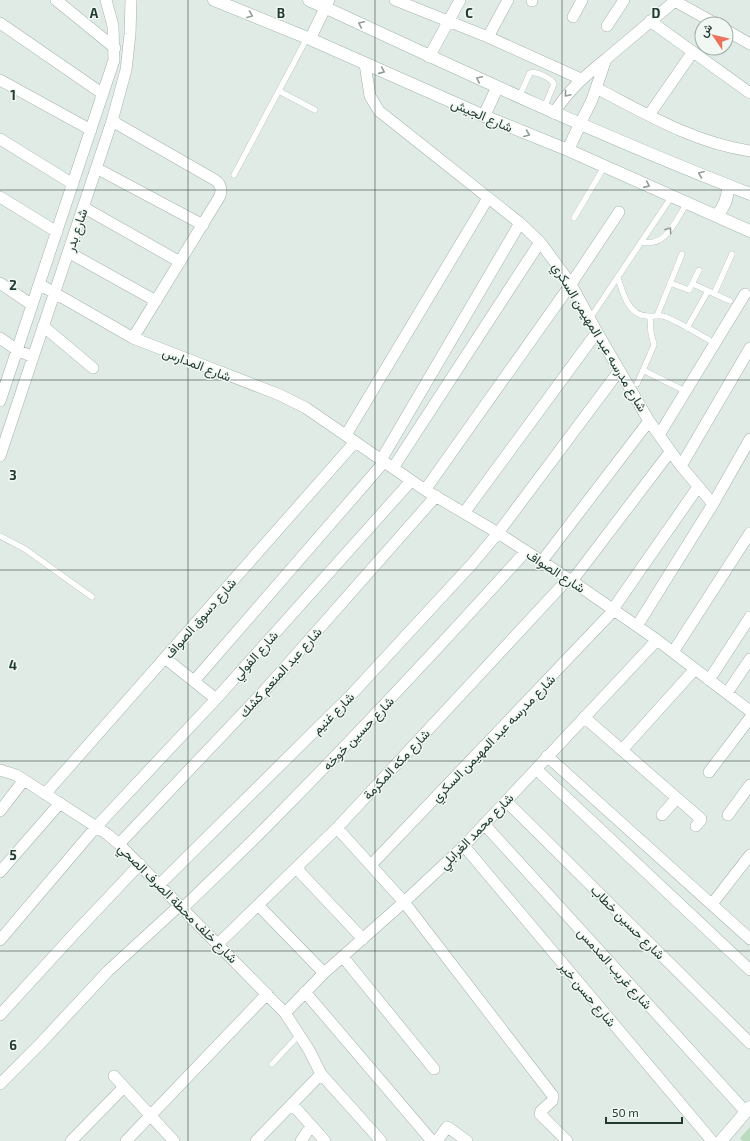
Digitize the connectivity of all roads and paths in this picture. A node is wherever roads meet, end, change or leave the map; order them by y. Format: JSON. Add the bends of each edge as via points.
{"nodes":[{"id":1,"x":56,"y":0,"type":"edge"},
{"id":2,"x":106,"y":0,"type":"edge"},
{"id":3,"x":131,"y":0,"type":"edge"},
{"id":4,"x":214,"y":0,"type":"edge"},
{"id":5,"x":309,"y":0,"type":"edge"},
{"id":6,"x":395,"y":0,"type":"edge"},
{"id":7,"x":460,"y":0,"type":"edge"},
{"id":8,"x":508,"y":0,"type":"edge"},
{"id":9,"x":582,"y":0,"type":"edge"},
{"id":10,"x":624,"y":0,"type":"edge"},
{"id":11,"x":675,"y":0,"type":"edge"},
{"id":12,"x":327,"y":4,"type":"edge"},
{"id":13,"x":702,"y":16,"type":"edge"},
{"id":14,"x":573,"y":17,"type":"dead end"},
{"id":15,"x":449,"y":21,"type":"junction"},
{"id":16,"x":650,"y":21,"type":"junction"},
{"id":17,"x":0,"y":23,"type":"edge"},
{"id":18,"x":606,"y":26,"type":"dead end"},
{"id":19,"x":734,"y":35,"type":"edge"},
{"id":20,"x":488,"y":37,"type":"junction"},
{"id":21,"x":308,"y":39,"type":"junction"},
{"id":22,"x":750,"y":44,"type":"edge"},
{"id":23,"x":115,"y":48,"type":"junction"},
{"id":24,"x":692,"y":53,"type":"junction"},
{"id":25,"x":429,"y":56,"type":"junction"},
{"id":26,"x":606,"y":59,"type":"junction"},
{"id":27,"x":365,"y":64,"type":"junction"},
{"id":28,"x":581,"y":79,"type":"junction"},
{"id":29,"x":0,"y":80,"type":"edge"},
{"id":30,"x":497,"y":88,"type":"junction"},
{"id":31,"x":596,"y":88,"type":"junction"},
{"id":32,"x":279,"y":91,"type":"junction"},
{"id":33,"x":750,"y":93,"type":"edge"},
{"id":34,"x":103,"y":94,"type":"junction"},
{"id":35,"x":519,"y":97,"type":"junction"},
{"id":36,"x":315,"y":110,"type":"dead end"},
{"id":37,"x":549,"y":110,"type":"junction"},
{"id":38,"x":649,"y":115,"type":"junction"},
{"id":39,"x":484,"y":116,"type":"junction"},
{"id":40,"x":112,"y":121,"type":"junction"},
{"id":41,"x":580,"y":124,"type":"junction"},
{"id":42,"x":91,"y":130,"type":"junction"},
{"id":43,"x":0,"y":139,"type":"edge"},
{"id":44,"x":568,"y":150,"type":"junction"},
{"id":45,"x":750,"y":151,"type":"edge"},
{"id":46,"x":604,"y":166,"type":"junction"},
{"id":47,"x":96,"y":168,"type":"junction"},
{"id":48,"x":234,"y":176,"type":"dead end"},
{"id":49,"x":73,"y":184,"type":"junction"},
{"id":50,"x":728,"y":186,"type":"junction"},
{"id":51,"x":750,"y":194,"type":"edge"},
{"id":52,"x":672,"y":196,"type":"junction"},
{"id":53,"x":0,"y":197,"type":"edge"},
{"id":54,"x":488,"y":198,"type":"junction"},
{"id":55,"x":687,"y":203,"type":"junction"},
{"id":56,"x":83,"y":207,"type":"junction"},
{"id":57,"x":619,"y":212,"type":"dead end"},
{"id":58,"x":716,"y":216,"type":"junction"},
{"id":59,"x":574,"y":218,"type":"dead end"},
{"id":60,"x":520,"y":223,"type":"junction"},
{"id":61,"x":202,"y":225,"type":"junction"},
{"id":62,"x":750,"y":231,"type":"edge"},
{"id":63,"x":57,"y":232,"type":"junction"},
{"id":64,"x":540,"y":242,"type":"junction"},
{"id":65,"x":642,"y":242,"type":"junction"},
{"id":66,"x":68,"y":252,"type":"junction"},
{"id":67,"x":682,"y":254,"type":"dead end"},
{"id":68,"x":732,"y":254,"type":"dead end"},
{"id":69,"x":180,"y":262,"type":"junction"},
{"id":70,"x":699,"y":270,"type":"dead end"},
{"id":71,"x":618,"y":278,"type":"junction"},
{"id":72,"x":0,"y":283,"type":"edge"},
{"id":73,"x":670,"y":283,"type":"junction"},
{"id":74,"x":39,"y":284,"type":"junction"},
{"id":75,"x":571,"y":284,"type":"junction"},
{"id":76,"x":693,"y":284,"type":"junction"},
{"id":77,"x":708,"y":291,"type":"junction"},
{"id":78,"x":55,"y":292,"type":"junction"},
{"id":79,"x":714,"y":294,"type":"junction"},
{"id":80,"x":745,"y":294,"type":"dead end"},
{"id":81,"x":156,"y":301,"type":"junction"},
{"id":82,"x":730,"y":301,"type":"dead end"},
{"id":83,"x":32,"y":305,"type":"junction"},
{"id":84,"x":594,"y":314,"type":"dead end"},
{"id":85,"x":657,"y":316,"type":"junction"},
{"id":86,"x":650,"y":317,"type":"junction"},
{"id":87,"x":44,"y":326,"type":"junction"},
{"id":88,"x":687,"y":328,"type":"junction"},
{"id":89,"x":597,"y":332,"type":"junction"},
{"id":90,"x":0,"y":338,"type":"edge"},
{"id":91,"x":133,"y":338,"type":"junction"},
{"id":92,"x":709,"y":340,"type":"dead end"},
{"id":93,"x":750,"y":348,"type":"edge"},
{"id":94,"x":17,"y":350,"type":"junction"},
{"id":95,"x":33,"y":357,"type":"junction"},
{"id":96,"x":93,"y":368,"type":"dead end"},
{"id":97,"x":643,"y":370,"type":"junction"},
{"id":98,"x":620,"y":371,"type":"junction"},
{"id":99,"x":637,"y":384,"type":"dead end"},
{"id":100,"x":683,"y":390,"type":"dead end"},
{"id":101,"x":1,"y":395,"type":"edge"},
{"id":102,"x":649,"y":421,"type":"junction"},
{"id":103,"x":346,"y":435,"type":"junction"},
{"id":104,"x":659,"y":435,"type":"junction"},
{"id":105,"x":750,"y":439,"type":"edge"},
{"id":106,"x":355,"y":442,"type":"junction"},
{"id":107,"x":670,"y":452,"type":"junction"},
{"id":108,"x":0,"y":456,"type":"edge"},
{"id":109,"x":386,"y":463,"type":"junction"},
{"id":110,"x":681,"y":466,"type":"junction"},
{"id":111,"x":411,"y":480,"type":"junction"},
{"id":112,"x":698,"y":487,"type":"junction"},
{"id":113,"x":425,"y":490,"type":"junction"},
{"id":114,"x":436,"y":496,"type":"junction"},
{"id":115,"x":713,"y":504,"type":"junction"},
{"id":116,"x":464,"y":513,"type":"junction"},
{"id":117,"x":498,"y":533,"type":"junction"},
{"id":118,"x":750,"y":533,"type":"edge"},
{"id":119,"x":0,"y":536,"type":"edge"},
{"id":120,"x":526,"y":551,"type":"junction"},
{"id":121,"x":542,"y":562,"type":"junction"},
{"id":122,"x":570,"y":580,"type":"junction"},
{"id":123,"x":92,"y":597,"type":"dead end"},
{"id":124,"x":614,"y":610,"type":"junction"},
{"id":125,"x":750,"y":617,"type":"edge"},
{"id":126,"x":637,"y":626,"type":"junction"},
{"id":127,"x":657,"y":640,"type":"junction"},
{"id":128,"x":673,"y":652,"type":"junction"},
{"id":129,"x":165,"y":658,"type":"junction"},
{"id":130,"x":750,"y":659,"type":"edge"},
{"id":131,"x":695,"y":669,"type":"junction"},
{"id":132,"x":709,"y":680,"type":"junction"},
{"id":133,"x":194,"y":681,"type":"junction"},
{"id":134,"x":727,"y":693,"type":"junction"},
{"id":135,"x":216,"y":699,"type":"junction"},
{"id":136,"x":750,"y":711,"type":"edge"},
{"id":137,"x":584,"y":717,"type":"junction"},
{"id":138,"x":750,"y":718,"type":"edge"},
{"id":139,"x":622,"y":750,"type":"junction"},
{"id":140,"x":547,"y":756,"type":"junction"},
{"id":141,"x":536,"y":769,"type":"junction"},
{"id":142,"x":0,"y":770,"type":"edge"},
{"id":143,"x":709,"y":772,"type":"dead end"},
{"id":144,"x":24,"y":780,"type":"junction"},
{"id":145,"x":750,"y":785,"type":"edge"},
{"id":146,"x":45,"y":794,"type":"junction"},
{"id":147,"x":677,"y":798,"type":"junction"},
{"id":148,"x":506,"y":801,"type":"junction"},
{"id":149,"x":60,"y":803,"type":"junction"},
{"id":150,"x":0,"y":811,"type":"edge"},
{"id":151,"x":662,"y":815,"type":"dead end"},
{"id":152,"x":728,"y":815,"type":"dead end"},
{"id":153,"x":484,"y":824,"type":"junction"},
{"id":154,"x":696,"y":826,"type":"dead end"},
{"id":155,"x":96,"y":827,"type":"junction"},
{"id":156,"x":337,"y":828,"type":"junction"},
{"id":157,"x":119,"y":844,"type":"junction"},
{"id":158,"x":464,"y":846,"type":"junction"},
{"id":159,"x":750,"y":855,"type":"edge"},
{"id":160,"x":140,"y":864,"type":"junction"},
{"id":161,"x":371,"y":865,"type":"junction"},
{"id":162,"x":296,"y":868,"type":"junction"},
{"id":163,"x":0,"y":872,"type":"edge"},
{"id":164,"x":160,"y":884,"type":"junction"},
{"id":165,"x":404,"y":902,"type":"junction"},
{"id":166,"x":712,"y":904,"type":"junction"},
{"id":167,"x":258,"y":905,"type":"junction"},
{"id":168,"x":181,"y":906,"type":"junction"},
{"id":169,"x":750,"y":937,"type":"edge"},
{"id":170,"x":363,"y":939,"type":"junction"},
{"id":171,"x":0,"y":940,"type":"edge"},
{"id":172,"x":218,"y":944,"type":"junction"},
{"id":173,"x":343,"y":957,"type":"junction"},
{"id":174,"x":750,"y":970,"type":"edge"},
{"id":175,"x":324,"y":973,"type":"junction"},
{"id":176,"x":305,"y":992,"type":"junction"},
{"id":177,"x":267,"y":994,"type":"junction"},
{"id":178,"x":285,"y":1013,"type":"junction"},
{"id":179,"x":0,"y":1015,"type":"edge"},
{"id":180,"x":299,"y":1035,"type":"junction"},
{"id":181,"x":750,"y":1043,"type":"edge"},
{"id":182,"x":272,"y":1064,"type":"dead end"},
{"id":183,"x":434,"y":1069,"type":"dead end"},
{"id":184,"x":320,"y":1074,"type":"junction"},
{"id":185,"x":114,"y":1076,"type":"dead end"},
{"id":186,"x":0,"y":1084,"type":"edge"},
{"id":187,"x":124,"y":1087,"type":"junction"},
{"id":188,"x":292,"y":1104,"type":"junction"},
{"id":189,"x":748,"y":1110,"type":"edge"},
{"id":190,"x":150,"y":1115,"type":"junction"},
{"id":191,"x":312,"y":1126,"type":"junction"},
{"id":192,"x":71,"y":1141,"type":"edge"},
{"id":193,"x":126,"y":1141,"type":"edge"},
{"id":194,"x":174,"y":1141,"type":"edge"},
{"id":195,"x":256,"y":1141,"type":"edge"},
{"id":196,"x":301,"y":1141,"type":"edge"},
{"id":197,"x":325,"y":1141,"type":"edge"},
{"id":198,"x":381,"y":1141,"type":"edge"},
{"id":199,"x":432,"y":1141,"type":"edge"},
{"id":200,"x":437,"y":1141,"type":"edge"},
{"id":201,"x":467,"y":1141,"type":"edge"},
{"id":202,"x":567,"y":1141,"type":"edge"},
{"id":203,"x":712,"y":1141,"type":"edge"},
{"id":204,"x":721,"y":1141,"type":"edge"}],
"edges":[{"from":1,"to":23,"type":"street"},
{"from":2,"to":23,"type":"street","name":"شارع بدر","via":[[113,26]]},
{"from":3,"to":40,"type":"street","name":"شارع بدر","via":[[126,70]]},
{"from":4,"to":21,"type":"main road","name":"شارع الجيش","one_way":true},
{"from":5,"to":12,"type":"main road"},
{"from":6,"to":15,"type":"street"},
{"from":7,"to":15,"type":"street"},
{"from":8,"to":20,"type":"street"},
{"from":9,"to":14,"type":"street"},
{"from":10,"to":18,"type":"street"},
{"from":11,"to":13,"type":"street"},
{"from":11,"to":16,"type":"street"},
{"from":12,"to":21,"type":"street"},
{"from":25,"to":12,"type":"main road","one_way":true},
{"from":15,"to":20,"type":"street"},
{"from":15,"to":25,"type":"street"},
{"from":16,"to":24,"type":"street"},
{"from":16,"to":26,"type":"street"},
{"from":17,"to":34,"type":"street"},
{"from":19,"to":22,"type":"street"},
{"from":20,"to":28,"type":"street"},
{"from":21,"to":27,"type":"main road","name":"شارع الجيش"},
{"from":21,"to":32,"type":"lane"},
{"from":23,"to":34,"type":"street","name":"شارع بدر","via":[[114,60]]},
{"from":24,"to":33,"type":"street"},
{"from":24,"to":38,"type":"street"},
{"from":30,"to":25,"type":"main road","one_way":true},
{"from":26,"to":28,"type":"street"},
{"from":26,"to":31,"type":"street"},
{"from":27,"to":39,"type":"main road","name":"شارع الجيش","one_way":true},
{"from":27,"to":54,"type":"street","name":"شارع مدرسه عبد المهيمن السكري","via":[[370,96],[379,111]]},
{"from":28,"to":37,"type":"street","one_way":true},
{"from":29,"to":42,"type":"street"},
{"from":30,"to":35,"type":"main road"},
{"from":30,"to":39,"type":"main road"},
{"from":31,"to":38,"type":"street"},
{"from":31,"to":41,"type":"street"},
{"from":32,"to":36,"type":"lane"},
{"from":32,"to":48,"type":"lane"},
{"from":34,"to":42,"type":"street","name":"شارع بدر"},
{"from":35,"to":37,"type":"main road"},
{"from":35,"to":37,"type":"lane","via":[[530,73],[534,72],[553,81]]},
{"from":37,"to":41,"type":"main road"},
{"from":38,"to":45,"type":"street","via":[[703,140]]},
{"from":39,"to":44,"type":"main road","name":"شارع الجيش","one_way":true},
{"from":40,"to":47,"type":"street","name":"شارع بدر"},
{"from":40,"to":61,"type":"street","via":[[218,183],[221,187],[220,196]]},
{"from":41,"to":44,"type":"main road"},
{"from":50,"to":41,"type":"main road","one_way":true},
{"from":42,"to":49,"type":"street","name":"شارع بدر"},
{"from":43,"to":49,"type":"street"},
{"from":44,"to":46,"type":"main road","name":"شارع الجيش"},
{"from":46,"to":52,"type":"main road","name":"شارع الجيش","one_way":true},
{"from":46,"to":59,"type":"lane"},
{"from":47,"to":56,"type":"street","name":"شارع بدر"},
{"from":47,"to":61,"type":"street"},
{"from":49,"to":63,"type":"street","name":"شارع بدر"},
{"from":50,"to":51,"type":"main road"},
{"from":50,"to":58,"type":"main road","via":[[727,199]]},
{"from":52,"to":55,"type":"main road","name":"شارع الجيش"},
{"from":52,"to":65,"type":"lane"},
{"from":53,"to":63,"type":"street"},
{"from":54,"to":60,"type":"street","name":"شارع مدرسه عبد المهيمن السكري"},
{"from":54,"to":103,"type":"street"},
{"from":55,"to":58,"type":"main road","name":"شارع الجيش"},
{"from":65,"to":55,"type":"lane","one_way":true,"via":[[652,243],[663,238]]},
{"from":56,"to":66,"type":"street","name":"شارع بدر"},
{"from":56,"to":69,"type":"street"},
{"from":57,"to":75,"type":"street"},
{"from":58,"to":62,"type":"main road","name":"شارع الجيش"},
{"from":60,"to":64,"type":"street","name":"شارع مدرسه عبد المهيمن السكري"},
{"from":60,"to":109,"type":"street"},
{"from":61,"to":69,"type":"street"},
{"from":63,"to":74,"type":"street","name":"شارع بدر"},
{"from":64,"to":75,"type":"street","name":"شارع مدرسه عبد المهيمن السكري"},
{"from":64,"to":109,"type":"street"},
{"from":65,"to":71,"type":"lane"},
{"from":66,"to":78,"type":"street","name":"شارع بدر"},
{"from":66,"to":81,"type":"street"},
{"from":67,"to":73,"type":"lane"},
{"from":68,"to":79,"type":"lane"},
{"from":69,"to":81,"type":"street"},
{"from":70,"to":76,"type":"lane"},
{"from":71,"to":84,"type":"lane"},
{"from":71,"to":86,"type":"lane","via":[[625,299],[632,309],[642,316]]},
{"from":72,"to":83,"type":"street"},
{"from":73,"to":76,"type":"lane","via":[[687,290]]},
{"from":73,"to":85,"type":"lane"},
{"from":74,"to":78,"type":"street","name":"شارع المدارس"},
{"from":74,"to":83,"type":"street","name":"شارع بدر"},
{"from":75,"to":89,"type":"street","name":"شارع مدرسه عبد المهيمن السكري"},
{"from":75,"to":113,"type":"street"},
{"from":76,"to":77,"type":"lane"},
{"from":77,"to":79,"type":"lane"},
{"from":77,"to":88,"type":"lane"},
{"from":78,"to":87,"type":"street","name":"شارع بدر"},
{"from":78,"to":91,"type":"street","name":"شارع المدارس"},
{"from":79,"to":82,"type":"lane"},
{"from":80,"to":104,"type":"street"},
{"from":81,"to":91,"type":"street"},
{"from":83,"to":94,"type":"street","name":"شارع بدر"},
{"from":85,"to":86,"type":"lane"},
{"from":85,"to":88,"type":"lane","via":[[665,316]]},
{"from":86,"to":97,"type":"lane","via":[[654,345]]},
{"from":87,"to":95,"type":"street","name":"شارع بدر"},
{"from":87,"to":96,"type":"street"},
{"from":88,"to":92,"type":"lane"},
{"from":89,"to":98,"type":"street","name":"شارع مدرسه عبد المهيمن السكري"},
{"from":89,"to":116,"type":"street"},
{"from":90,"to":94,"type":"street"},
{"from":91,"to":103,"type":"street","name":"شارع المدارس","via":[[294,401]]},
{"from":93,"to":110,"type":"street"},
{"from":94,"to":95,"type":"street"},
{"from":94,"to":101,"type":"street","name":"شارع بدر"},
{"from":95,"to":108,"type":"street","name":"شارع بدر"},
{"from":97,"to":99,"type":"lane"},
{"from":97,"to":100,"type":"lane"},
{"from":98,"to":102,"type":"street","name":"شارع مدرسه عبد المهيمن السكري"},
{"from":98,"to":117,"type":"street","name":"شارع غنيم"},
{"from":102,"to":104,"type":"street","name":"شارع مدرسه عبد المهيمن السكري"},
{"from":102,"to":121,"type":"street"},
{"from":103,"to":106,"type":"street","name":"شارع المدارس"},
{"from":104,"to":107,"type":"street","name":"شارع مدرسه عبد المهيمن السكري"},
{"from":105,"to":115,"type":"street"},
{"from":106,"to":109,"type":"street","name":"شارع الصواف"},
{"from":106,"to":129,"type":"street","name":"شارع دسوق الصواف"},
{"from":107,"to":110,"type":"street","name":"شارع مدرسه عبد المهيمن السكري"},
{"from":107,"to":122,"type":"street","name":"شارع مكه المكرمة"},
{"from":109,"to":111,"type":"street","name":"شارع الصواف"},
{"from":109,"to":133,"type":"street"},
{"from":110,"to":112,"type":"street","name":"شارع مدرسه عبد المهيمن السكري"},
{"from":111,"to":113,"type":"street","name":"شارع الصواف"},
{"from":111,"to":135,"type":"street","name":"شارع الفولي"},
{"from":112,"to":115,"type":"street","name":"شارع مدرسه عبد المهيمن السكري"},
{"from":112,"to":124,"type":"street","name":"شارع مدرسه عبد المهيمن السكري"},
{"from":113,"to":114,"type":"street","name":"شارع الصواف"},
{"from":114,"to":116,"type":"street","name":"شارع الصواف"},
{"from":114,"to":157,"type":"street","name":"شارع عبد المنعم كشك","via":[[265,690]]},
{"from":115,"to":126,"type":"street"},
{"from":116,"to":117,"type":"street","name":"شارع الصواف"},
{"from":117,"to":120,"type":"street","name":"شارع الصواف"},
{"from":117,"to":164,"type":"street","name":"شارع غنيم","via":[[351,695]]},
{"from":118,"to":128,"type":"street"},
{"from":119,"to":123,"type":"lane","via":[[25,549]]},
{"from":120,"to":121,"type":"street","name":"شارع الصواف"},
{"from":120,"to":168,"type":"street","name":"شارع حسين خوخه","via":[[445,642],[359,732],[271,822]]},
{"from":121,"to":122,"type":"street","name":"شارع الصواف"},
{"from":122,"to":124,"type":"street","name":"شارع الصواف"},
{"from":122,"to":156,"type":"street","name":"شارع مكه المكرمة"},
{"from":124,"to":126,"type":"street","name":"شارع الصواف"},
{"from":124,"to":161,"type":"street","name":"شارع مدرسه عبد المهيمن السكري"},
{"from":125,"to":132,"type":"street"},
{"from":126,"to":127,"type":"street","name":"شارع الصواف"},
{"from":127,"to":128,"type":"street","name":"شارع الصواف"},
{"from":127,"to":137,"type":"street","name":"شارع محمد الغرابلي"},
{"from":128,"to":131,"type":"street","name":"شارع الصواف"},
{"from":129,"to":133,"type":"street"},
{"from":129,"to":146,"type":"street","name":"شارع دسوق الصواف"},
{"from":130,"to":134,"type":"street"},
{"from":131,"to":132,"type":"street","name":"شارع الصواف"},
{"from":131,"to":139,"type":"street"},
{"from":132,"to":134,"type":"street","name":"شارع الصواف"},
{"from":133,"to":135,"type":"street"},
{"from":134,"to":136,"type":"street","name":"شارع الصواف"},
{"from":135,"to":155,"type":"street","name":"شارع الفولي"},
{"from":137,"to":139,"type":"street"},
{"from":137,"to":140,"type":"street","name":"شارع محمد الغرابلي"},
{"from":138,"to":143,"type":"street"},
{"from":139,"to":147,"type":"street"},
{"from":140,"to":141,"type":"street","name":"شارع محمد الغرابلي"},
{"from":140,"to":166,"type":"street"},
{"from":141,"to":148,"type":"street","name":"شارع محمد الغرابلي"},
{"from":141,"to":174,"type":"street"},
{"from":142,"to":144,"type":"street","name":"شارع خلف محطة الصرف الصحي"},
{"from":144,"to":146,"type":"street","name":"شارع خلف محطة الصرف الصحي"},
{"from":144,"to":150,"type":"street"},
{"from":145,"to":152,"type":"street"},
{"from":146,"to":149,"type":"street","name":"شارع خلف محطة الصرف الصحي"},
{"from":147,"to":151,"type":"street"},
{"from":147,"to":154,"type":"street","via":[[701,819]]},
{"from":148,"to":153,"type":"street","name":"شارع محمد الغرابلي"},
{"from":148,"to":181,"type":"street","name":"شارع حسين خطاب"},
{"from":149,"to":155,"type":"street","name":"شارع خلف محطة الصرف الصحي"},
{"from":149,"to":163,"type":"street"},
{"from":153,"to":158,"type":"street","name":"شارع محمد الغرابلي"},
{"from":153,"to":189,"type":"street","name":"شارع غريب المدمس"},
{"from":155,"to":157,"type":"street","name":"شارع خلف محطة الصرف الصحي"},
{"from":155,"to":171,"type":"street","name":"شارع الفولي"},
{"from":156,"to":161,"type":"street"},
{"from":156,"to":162,"type":"street","name":"شارع مكه المكرمة"},
{"from":157,"to":160,"type":"street","name":"شارع خلف محطة الصرف الصحي"},
{"from":158,"to":165,"type":"street","name":"شارع محمد الغرابلي"},
{"from":158,"to":203,"type":"street","name":"شارع حسن خير"},
{"from":159,"to":166,"type":"street"},
{"from":160,"to":164,"type":"street","name":"شارع خلف محطة الصرف الصحي"},
{"from":160,"to":179,"type":"street"},
{"from":161,"to":165,"type":"street"},
{"from":162,"to":167,"type":"street","name":"شارع مكه المكرمة"},
{"from":162,"to":170,"type":"street"},
{"from":164,"to":168,"type":"street","name":"شارع خلف محطة الصرف الصحي"},
{"from":165,"to":170,"type":"street","name":"شارع محمد الغرابلي"},
{"from":165,"to":202,"type":"street","via":[[553,1096],[552,1101],[540,1114]]},
{"from":166,"to":169,"type":"street"},
{"from":167,"to":172,"type":"street","name":"شارع مكه المكرمة"},
{"from":167,"to":175,"type":"street"},
{"from":168,"to":172,"type":"street","name":"شارع خلف محطة الصرف الصحي"},
{"from":168,"to":186,"type":"street","name":"شارع حسين خوخه","via":[[108,970]]},
{"from":170,"to":173,"type":"street","name":"شارع محمد الغرابلي"},
{"from":172,"to":177,"type":"street","name":"شارع خلف محطة الصرف الصحي"},
{"from":173,"to":175,"type":"street","name":"شارع محمد الغرابلي"},
{"from":173,"to":183,"type":"street"},
{"from":175,"to":176,"type":"street","name":"شارع محمد الغرابلي"},
{"from":176,"to":178,"type":"street","name":"شارع محمد الغرابلي"},
{"from":176,"to":199,"type":"street"},
{"from":177,"to":178,"type":"street","name":"شارع خلف محطة الصرف الصحي"},
{"from":177,"to":190,"type":"street"},
{"from":178,"to":180,"type":"street","name":"شارع خلف محطة الصرف الصحي"},
{"from":180,"to":182,"type":"lane"},
{"from":180,"to":184,"type":"street","name":"شارع خلف محطة الصرف الصحي","via":[[314,1058]]},
{"from":184,"to":188,"type":"street"},
{"from":184,"to":198,"type":"street","name":"شارع خلف محطة الصرف الصحي"},
{"from":185,"to":187,"type":"street"},
{"from":187,"to":190,"type":"street"},
{"from":187,"to":192,"type":"street"},
{"from":188,"to":191,"type":"street"},
{"from":188,"to":195,"type":"street"},
{"from":189,"to":204,"type":"main road"},
{"from":190,"to":193,"type":"street"},
{"from":190,"to":194,"type":"street"},
{"from":191,"to":196,"type":"street"},
{"from":191,"to":197,"type":"street"},
{"from":200,"to":201,"type":"street","via":[[447,1128]]}]}
